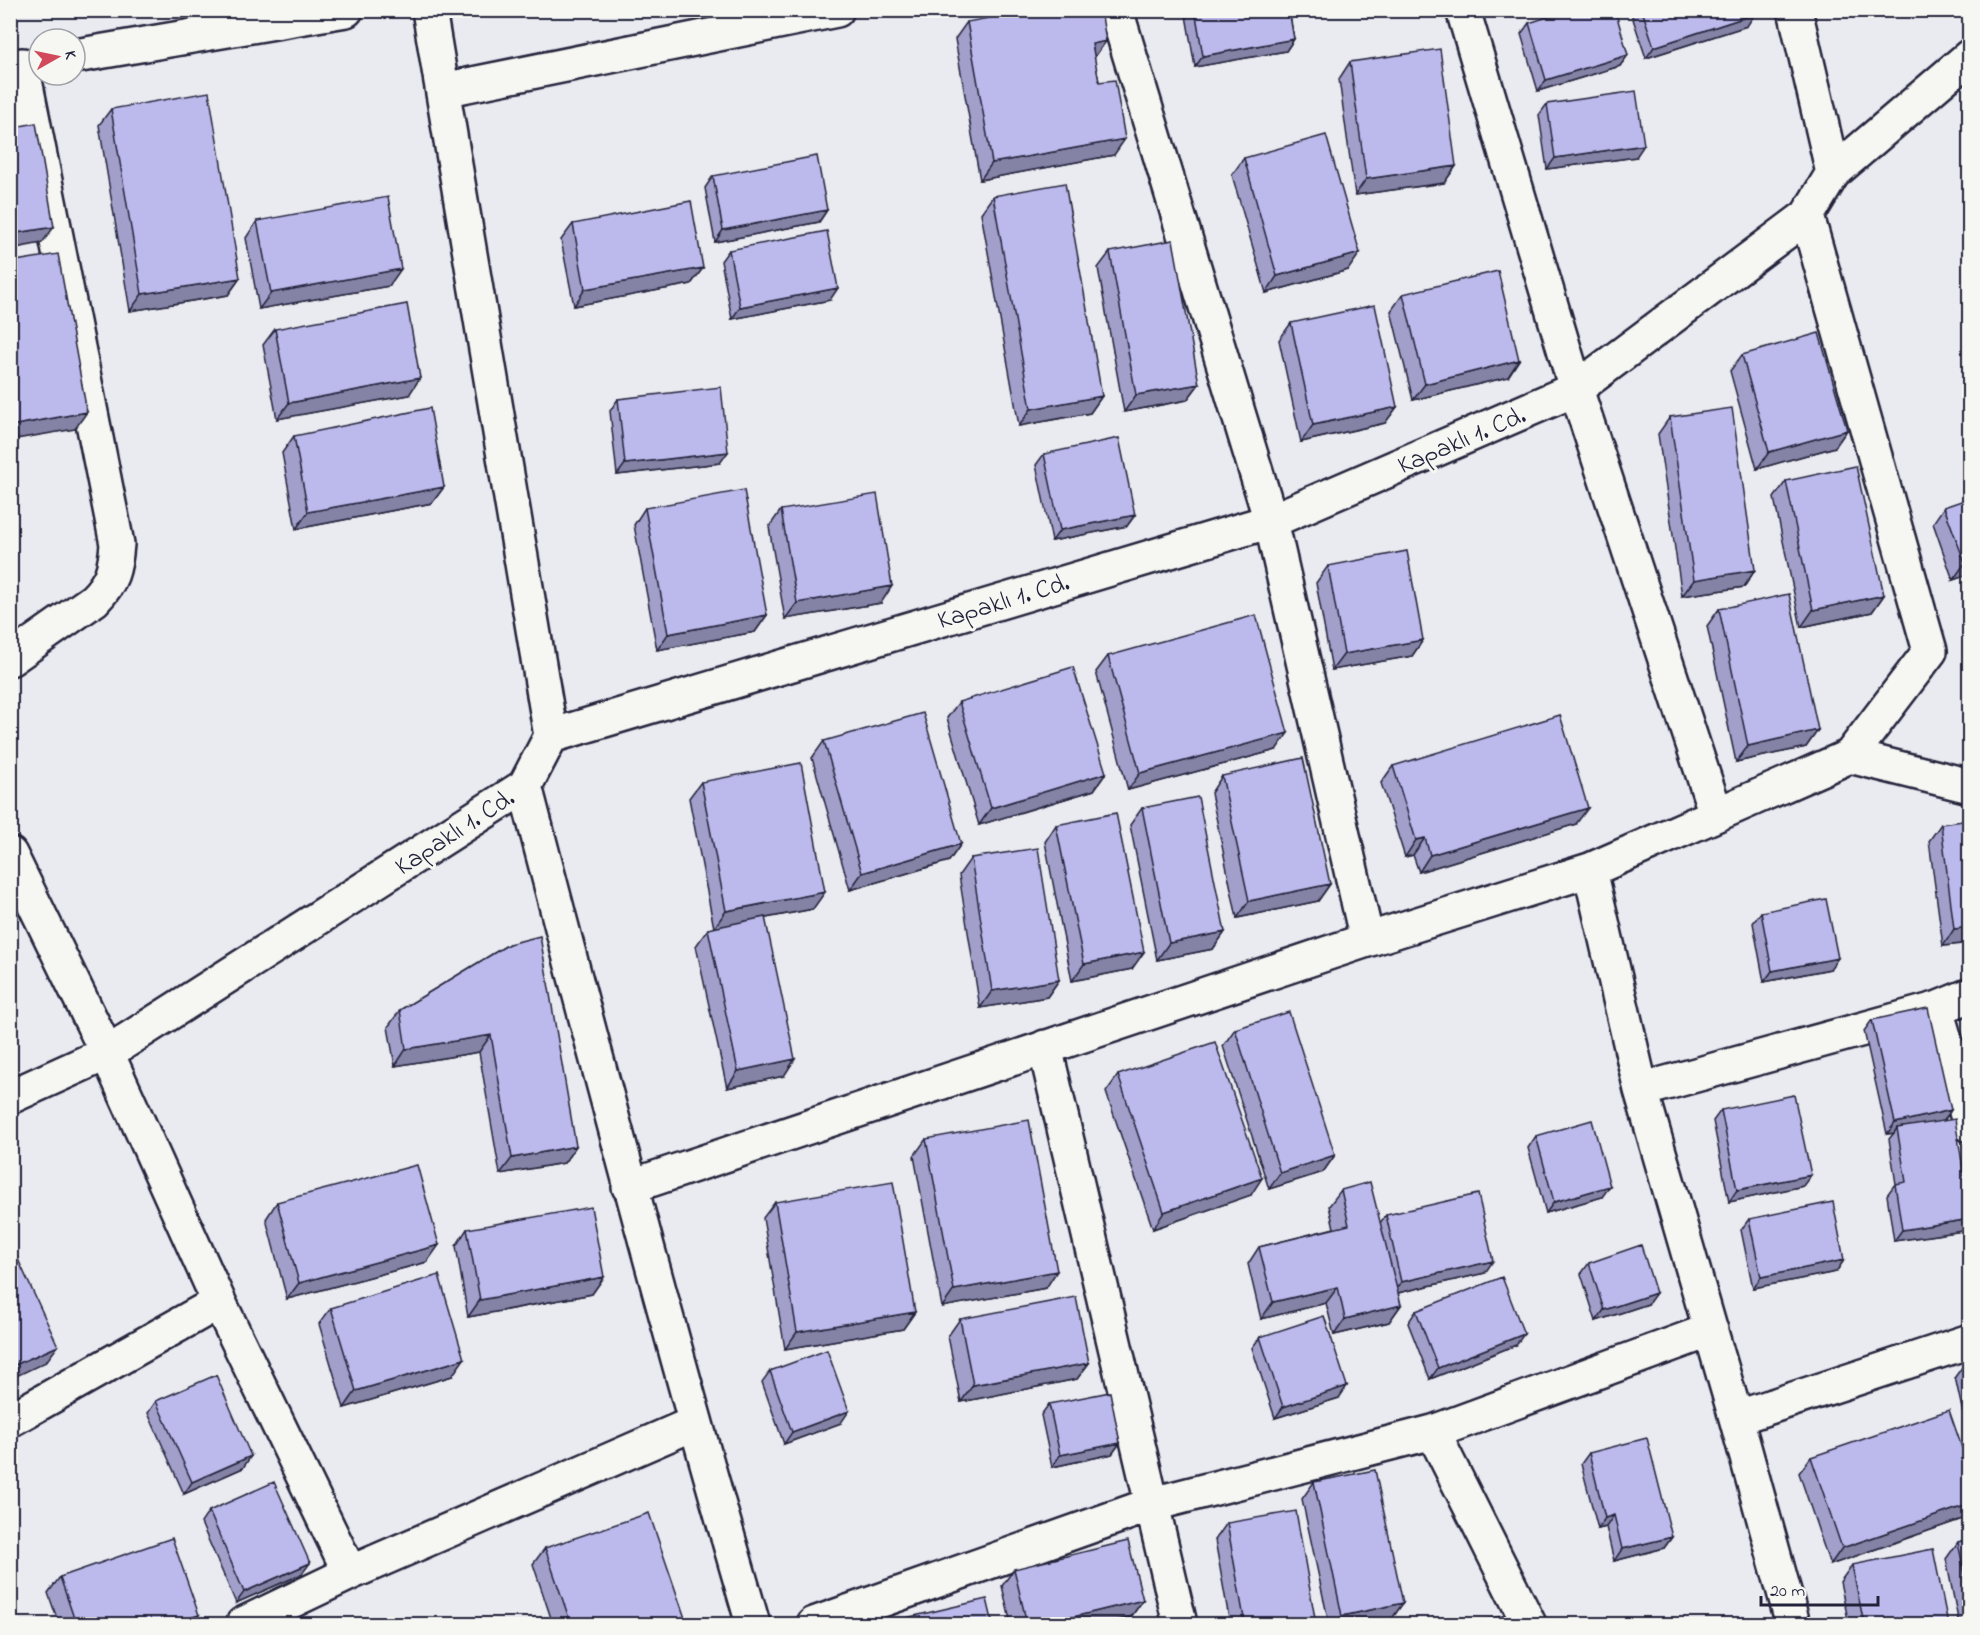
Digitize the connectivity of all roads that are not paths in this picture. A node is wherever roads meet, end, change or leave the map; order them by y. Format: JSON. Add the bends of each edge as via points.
{"nodes":[{"id":1,"x":346,"y":10,"type":"edge"},
{"id":2,"x":429,"y":10,"type":"edge"},
{"id":3,"x":837,"y":10,"type":"edge"},
{"id":4,"x":1116,"y":10,"type":"edge"},
{"id":5,"x":1463,"y":10,"type":"edge"},
{"id":6,"x":1795,"y":10,"type":"edge"},
{"id":7,"x":87,"y":54,"type":"edge"},
{"id":8,"x":1970,"y":56,"type":"edge"},
{"id":9,"x":24,"y":65,"type":"edge"},
{"id":10,"x":443,"y":90,"type":"junction"},
{"id":11,"x":1833,"y":172,"type":"junction"},
{"id":12,"x":1807,"y":216,"type":"junction"},
{"id":13,"x":1575,"y":389,"type":"junction"},
{"id":14,"x":1271,"y":521,"type":"junction"},
{"id":15,"x":10,"y":659,"type":"edge"},
{"id":16,"x":551,"y":736,"type":"junction"},
{"id":17,"x":1850,"y":756,"type":"junction"},
{"id":18,"x":525,"y":786,"type":"junction"},
{"id":19,"x":1970,"y":786,"type":"edge"},
{"id":20,"x":1716,"y":814,"type":"junction"},
{"id":21,"x":10,"y":854,"type":"edge"},
{"id":22,"x":1590,"y":870,"type":"junction"},
{"id":23,"x":1367,"y":940,"type":"junction"},
{"id":24,"x":1970,"y":995,"type":"edge"},
{"id":25,"x":1936,"y":1009,"type":"junction"},
{"id":26,"x":1045,"y":1047,"type":"junction"},
{"id":27,"x":107,"y":1053,"type":"junction"},
{"id":28,"x":1641,"y":1090,"type":"junction"},
{"id":29,"x":10,"y":1097,"type":"edge"},
{"id":30,"x":1970,"y":1125,"type":"edge"},
{"id":31,"x":629,"y":1187,"type":"junction"},
{"id":32,"x":219,"y":1302,"type":"junction"},
{"id":33,"x":1711,"y":1330,"type":"junction"},
{"id":34,"x":1970,"y":1341,"type":"edge"},
{"id":35,"x":1736,"y":1418,"type":"junction"},
{"id":36,"x":10,"y":1420,"type":"edge"},
{"id":37,"x":694,"y":1423,"type":"junction"},
{"id":38,"x":1433,"y":1432,"type":"junction"},
{"id":39,"x":1153,"y":1504,"type":"junction"},
{"id":40,"x":350,"y":1573,"type":"junction"},
{"id":41,"x":243,"y":1624,"type":"edge"},
{"id":42,"x":753,"y":1624,"type":"edge"},
{"id":43,"x":814,"y":1624,"type":"edge"},
{"id":44,"x":1180,"y":1624,"type":"edge"},
{"id":45,"x":1529,"y":1624,"type":"edge"},
{"id":46,"x":1793,"y":1624,"type":"edge"}],
"edges":[{"from":1,"to":7,"type":"street"},
{"from":2,"to":10,"type":"street"},
{"from":3,"to":10,"type":"street"},
{"from":4,"to":14,"type":"street"},
{"from":5,"to":13,"type":"street"},
{"from":6,"to":11,"type":"street"},
{"from":8,"to":11,"type":"street","name":"Kapaklı 1. Cd."},
{"from":9,"to":15,"type":"street","via":[[117,544],[116,567],[106,588]]},
{"from":10,"to":16,"type":"street"},
{"from":11,"to":12,"type":"street","name":"Kapaklı 1. Cd."},
{"from":12,"to":13,"type":"street","name":"Kapaklı 1. Cd."},
{"from":12,"to":17,"type":"street","via":[[1930,651]]},
{"from":13,"to":14,"type":"street","name":"Kapaklı 1. Cd."},
{"from":13,"to":20,"type":"street"},
{"from":14,"to":16,"type":"street","name":"Kapaklı 1. Cd."},
{"from":14,"to":23,"type":"street"},
{"from":16,"to":18,"type":"street","name":"Kapaklı 1. Cd."},
{"from":17,"to":19,"type":"street"},
{"from":17,"to":20,"type":"street"},
{"from":18,"to":27,"type":"street","name":"Kapaklı 1. Cd."},
{"from":18,"to":31,"type":"street"},
{"from":20,"to":22,"type":"street"},
{"from":21,"to":27,"type":"street"},
{"from":22,"to":23,"type":"street"},
{"from":22,"to":28,"type":"street"},
{"from":23,"to":26,"type":"street"},
{"from":24,"to":25,"type":"street"},
{"from":25,"to":28,"type":"street"},
{"from":25,"to":30,"type":"street"},
{"from":26,"to":31,"type":"street"},
{"from":26,"to":39,"type":"street"},
{"from":27,"to":29,"type":"street","name":"Kapaklı 1. Cd."},
{"from":27,"to":32,"type":"street"},
{"from":28,"to":33,"type":"street"},
{"from":31,"to":37,"type":"street"},
{"from":32,"to":36,"type":"street"},
{"from":32,"to":40,"type":"street"},
{"from":33,"to":35,"type":"street"},
{"from":33,"to":38,"type":"street"},
{"from":34,"to":35,"type":"street"},
{"from":35,"to":46,"type":"street"},
{"from":37,"to":40,"type":"street"},
{"from":37,"to":42,"type":"street"},
{"from":38,"to":39,"type":"street"},
{"from":38,"to":45,"type":"street"},
{"from":39,"to":43,"type":"street"},
{"from":39,"to":44,"type":"street"},
{"from":40,"to":41,"type":"street"}]}
